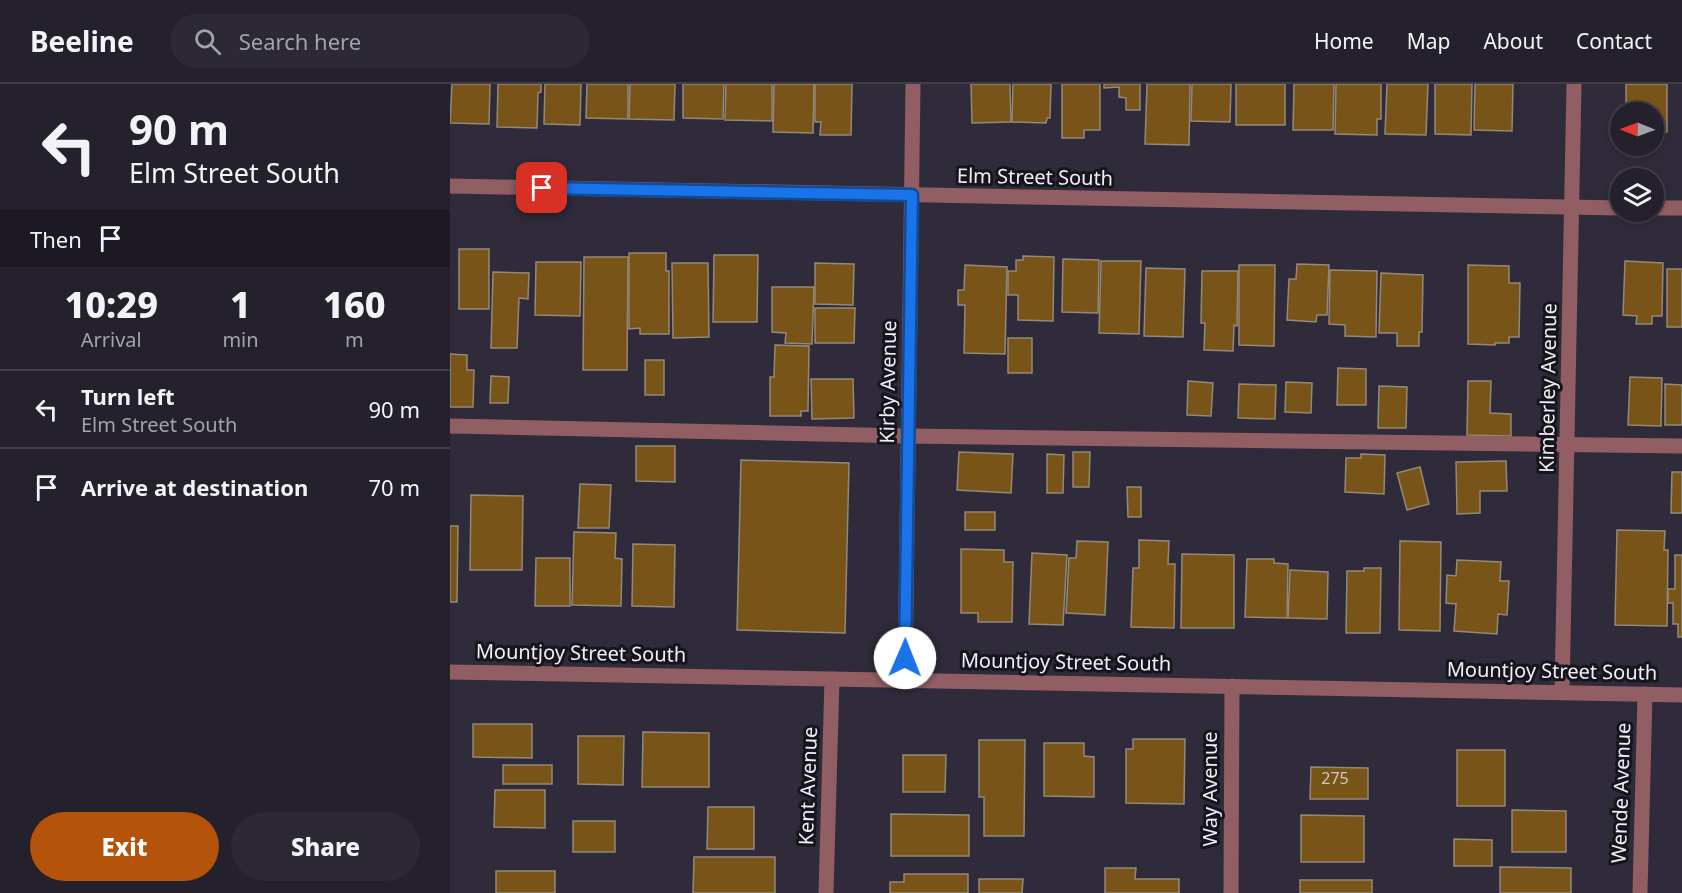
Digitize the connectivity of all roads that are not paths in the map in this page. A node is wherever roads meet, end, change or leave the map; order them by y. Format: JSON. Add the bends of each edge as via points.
{"nodes":[{"id":1,"x":913,"y":84,"type":"edge"},
{"id":2,"x":1574,"y":84,"type":"edge"},
{"id":3,"x":450,"y":186,"type":"edge"},
{"id":4,"x":912,"y":195,"type":"junction"},
{"id":5,"x":1572,"y":208,"type":"junction"},
{"id":6,"x":1610,"y":208,"type":"edge"},
{"id":7,"x":1664,"y":208,"type":"edge"},
{"id":8,"x":1682,"y":208,"type":"edge"},
{"id":9,"x":450,"y":426,"type":"edge"},
{"id":10,"x":909,"y":436,"type":"junction"},
{"id":11,"x":1568,"y":444,"type":"junction"},
{"id":12,"x":1682,"y":446,"type":"edge"},
{"id":13,"x":450,"y":672,"type":"edge"},
{"id":14,"x":832,"y":680,"type":"junction"},
{"id":15,"x":905,"y":680,"type":"junction"},
{"id":16,"x":1232,"y":686,"type":"junction"},
{"id":17,"x":1562,"y":692,"type":"junction"},
{"id":18,"x":1645,"y":694,"type":"junction"},
{"id":19,"x":1682,"y":695,"type":"edge"},
{"id":20,"x":826,"y":893,"type":"edge"},
{"id":21,"x":1231,"y":893,"type":"edge"},
{"id":22,"x":1640,"y":893,"type":"edge"}],
"edges":[{"from":1,"to":4,"type":"street","name":"Kirby Avenue"},
{"from":2,"to":5,"type":"street","name":"Kimberley Avenue"},
{"from":3,"to":4,"type":"street","name":"Elm Street South"},
{"from":4,"to":5,"type":"street","name":"Elm Street South"},
{"from":4,"to":10,"type":"street","name":"Kirby Avenue"},
{"from":5,"to":6,"type":"street","name":"Elm Street South"},
{"from":5,"to":11,"type":"street","name":"Kimberley Avenue"},
{"from":7,"to":8,"type":"street"},
{"from":9,"to":10,"type":"street"},
{"from":10,"to":11,"type":"street"},
{"from":10,"to":15,"type":"street","name":"Kirby Avenue"},
{"from":11,"to":12,"type":"street"},
{"from":11,"to":17,"type":"street","name":"Kimberley Avenue"},
{"from":13,"to":14,"type":"street","name":"Mountjoy Street South"},
{"from":14,"to":15,"type":"street","name":"Mountjoy Street South"},
{"from":14,"to":20,"type":"street","name":"Kent Avenue"},
{"from":15,"to":16,"type":"street","name":"Mountjoy Street South"},
{"from":16,"to":17,"type":"street","name":"Mountjoy Street South"},
{"from":16,"to":21,"type":"street","name":"Way Avenue"},
{"from":17,"to":18,"type":"street","name":"Mountjoy Street South"},
{"from":18,"to":19,"type":"street","name":"Mountjoy Street South"},
{"from":18,"to":22,"type":"street","name":"Wende Avenue"}]}
